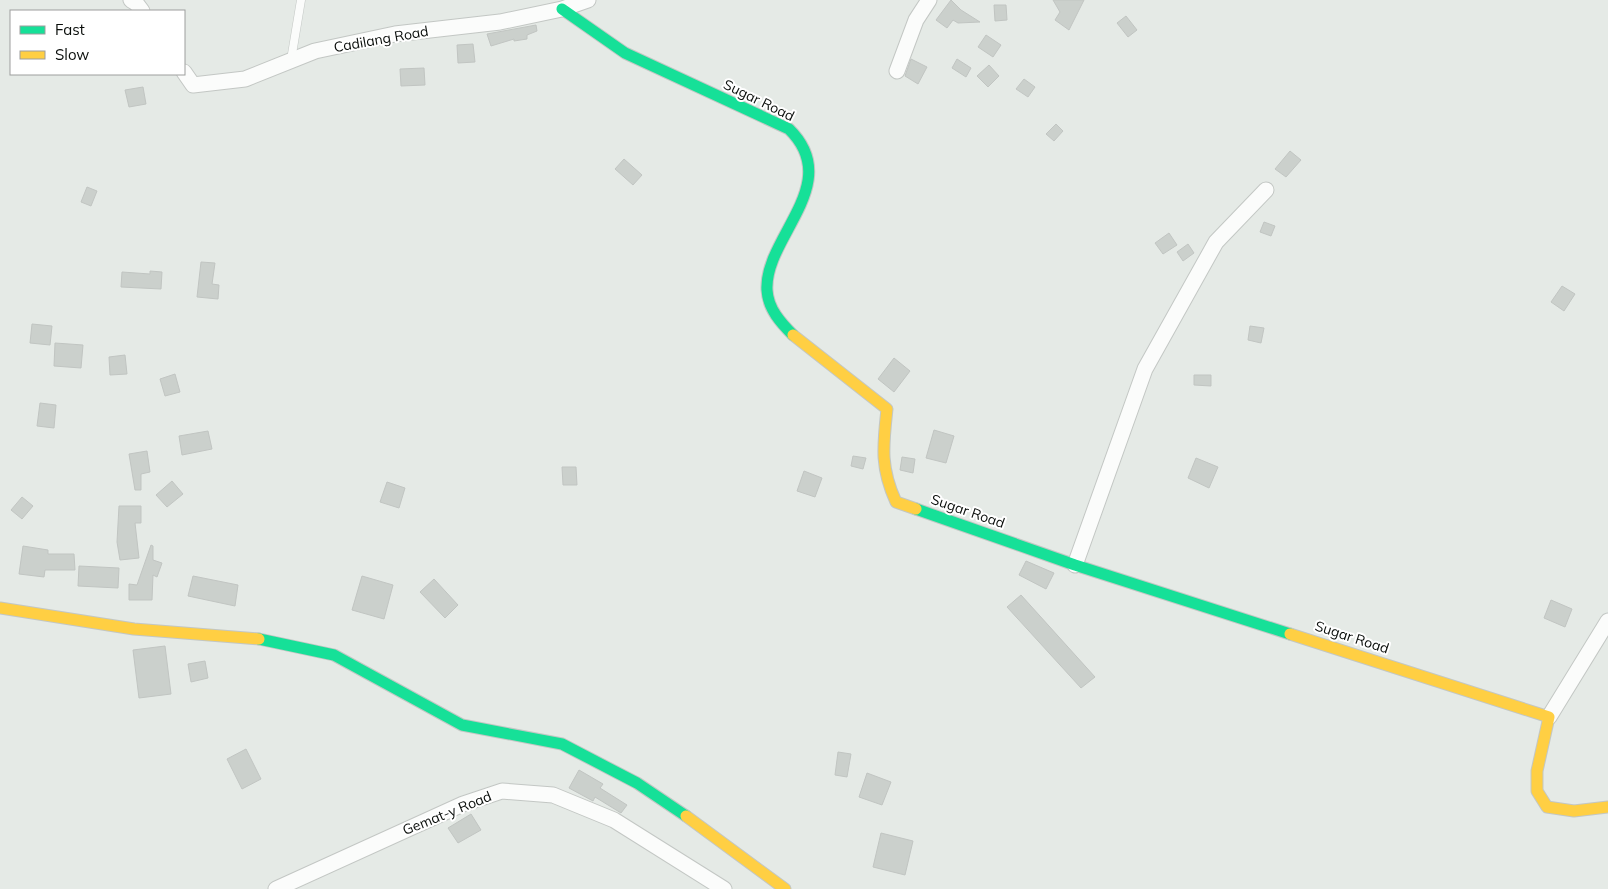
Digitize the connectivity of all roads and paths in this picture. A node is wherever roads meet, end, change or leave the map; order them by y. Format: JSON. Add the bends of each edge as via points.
{"nodes":[{"id":1,"x":131,"y":0,"type":"edge"},
{"id":2,"x":301,"y":0,"type":"edge"},
{"id":3,"x":588,"y":0,"type":"edge"},
{"id":4,"x":929,"y":0,"type":"edge"},
{"id":5,"x":562,"y":9,"type":"junction"},
{"id":6,"x":141,"y":10,"type":"edge"},
{"id":7,"x":291,"y":60,"type":"junction"},
{"id":8,"x":897,"y":71,"type":"dead end"},
{"id":9,"x":185,"y":73,"type":"edge"},
{"id":10,"x":1266,"y":190,"type":"dead end"},
{"id":11,"x":1075,"y":565,"type":"junction"},
{"id":12,"x":0,"y":608,"type":"edge"},
{"id":13,"x":1608,"y":621,"type":"edge"},
{"id":14,"x":1549,"y":717,"type":"junction"},
{"id":15,"x":1608,"y":807,"type":"edge"},
{"id":16,"x":276,"y":889,"type":"edge"},
{"id":17,"x":724,"y":889,"type":"edge"},
{"id":18,"x":785,"y":889,"type":"edge"}],
"edges":[{"from":1,"to":6,"type":"street"},
{"from":2,"to":7,"type":"lane"},
{"from":3,"to":5,"type":"street","name":"Cadilang Road"},
{"from":4,"to":8,"type":"street","via":[[916,20]]},
{"from":5,"to":7,"type":"street","name":"Cadilang Road","via":[[500,22],[395,34],[315,51]]},
{"from":5,"to":11,"type":"street","name":"Sugar Road","via":[[625,53],[789,129],[804,145],[809,162],[804,196],[769,273],[767,292],[770,306],[785,329],[887,409],[883,446],[886,481],[896,502]]},
{"from":7,"to":9,"type":"street","name":"Cadilang Road","via":[[245,79],[193,85]]},
{"from":10,"to":11,"type":"street","via":[[1216,242],[1145,369]]},
{"from":11,"to":14,"type":"street","name":"Sugar Road"},
{"from":12,"to":18,"type":"street","via":[[134,629],[248,637],[334,655],[462,725],[562,744],[637,783]]},
{"from":13,"to":14,"type":"street"},
{"from":14,"to":15,"type":"street","via":[[1537,771],[1537,791],[1547,807],[1574,812]]},
{"from":16,"to":17,"type":"street","name":"Gemat-y Road","via":[[463,804],[502,791],[552,795],[614,820]]}]}
